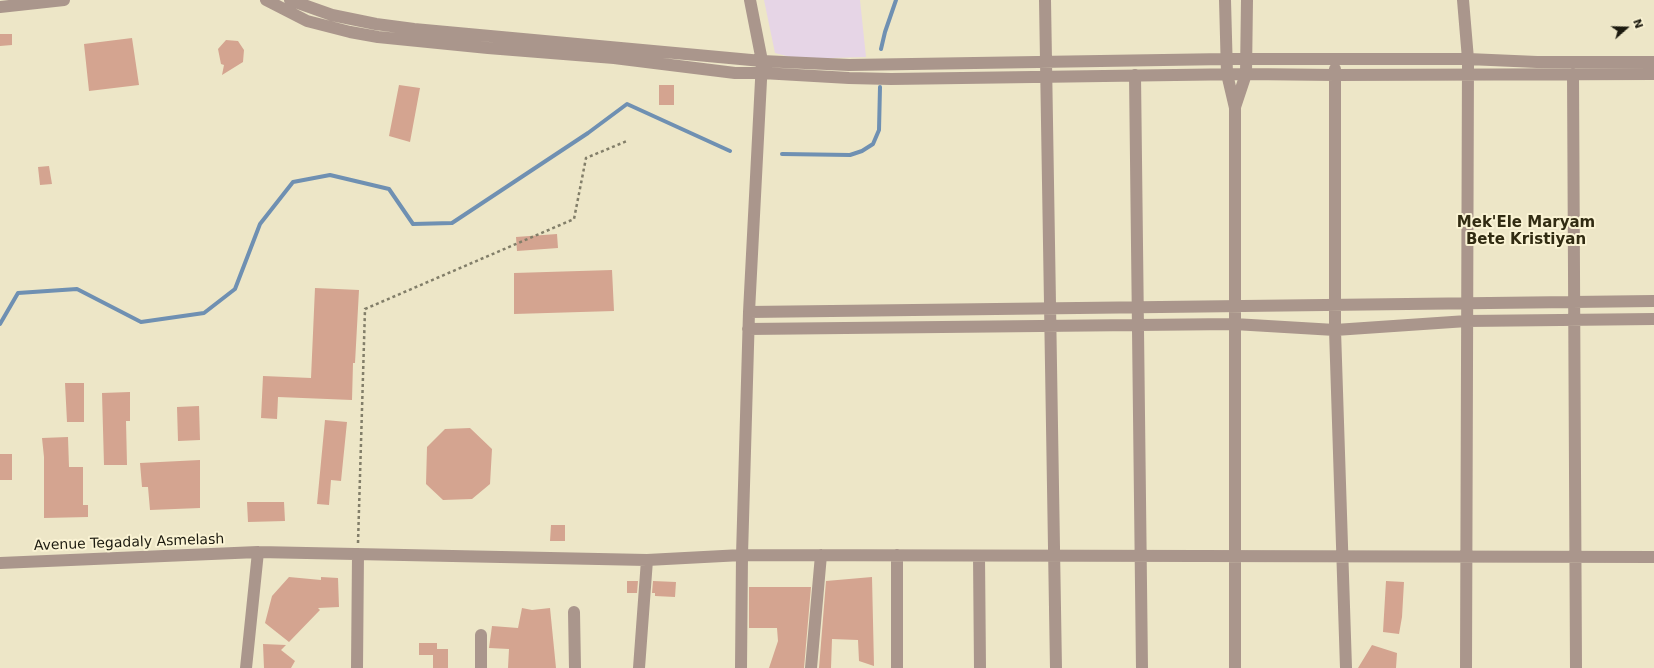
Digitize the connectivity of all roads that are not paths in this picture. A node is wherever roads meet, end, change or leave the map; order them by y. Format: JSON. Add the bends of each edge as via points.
{"nodes":[{"id":1,"x":64,"y":0,"type":"edge"},
{"id":2,"x":266,"y":0,"type":"edge"},
{"id":3,"x":290,"y":0,"type":"edge"},
{"id":4,"x":750,"y":0,"type":"edge"},
{"id":5,"x":1045,"y":0,"type":"edge"},
{"id":6,"x":1225,"y":0,"type":"edge"},
{"id":7,"x":1247,"y":0,"type":"edge"},
{"id":8,"x":1463,"y":0,"type":"edge"},
{"id":9,"x":0,"y":7,"type":"edge"},
{"id":10,"x":472,"y":41,"type":"junction"},
{"id":11,"x":1226,"y":59,"type":"junction"},
{"id":12,"x":1246,"y":59,"type":"junction"},
{"id":13,"x":1335,"y":59,"type":"junction"},
{"id":14,"x":1468,"y":59,"type":"junction"},
{"id":15,"x":1046,"y":62,"type":"junction"},
{"id":16,"x":1654,"y":62,"type":"edge"},
{"id":17,"x":762,"y":67,"type":"junction"},
{"id":18,"x":1227,"y":74,"type":"junction"},
{"id":19,"x":1246,"y":74,"type":"junction"},
{"id":20,"x":1468,"y":74,"type":"junction"},
{"id":21,"x":1574,"y":74,"type":"junction"},
{"id":22,"x":1654,"y":74,"type":"edge"},
{"id":23,"x":1335,"y":75,"type":"junction"},
{"id":24,"x":1135,"y":76,"type":"junction"},
{"id":25,"x":1046,"y":77,"type":"junction"},
{"id":26,"x":1234,"y":108,"type":"junction"},
{"id":27,"x":1654,"y":301,"type":"edge"},
{"id":28,"x":1575,"y":302,"type":"junction"},
{"id":29,"x":1467,"y":304,"type":"junction"},
{"id":30,"x":1335,"y":305,"type":"junction"},
{"id":31,"x":1234,"y":306,"type":"junction"},
{"id":32,"x":1138,"y":307,"type":"junction"},
{"id":33,"x":1050,"y":308,"type":"junction"},
{"id":34,"x":749,"y":312,"type":"junction"},
{"id":35,"x":1654,"y":319,"type":"edge"},
{"id":36,"x":1575,"y":320,"type":"junction"},
{"id":37,"x":1467,"y":321,"type":"junction"},
{"id":38,"x":1138,"y":324,"type":"junction"},
{"id":39,"x":1234,"y":324,"type":"junction"},
{"id":40,"x":1050,"y":326,"type":"junction"},
{"id":41,"x":748,"y":329,"type":"junction"},
{"id":42,"x":1335,"y":330,"type":"junction"},
{"id":43,"x":258,"y":552,"type":"junction"},
{"id":44,"x":358,"y":554,"type":"junction"},
{"id":45,"x":742,"y":555,"type":"junction"},
{"id":46,"x":821,"y":555,"type":"junction"},
{"id":47,"x":897,"y":555,"type":"junction"},
{"id":48,"x":980,"y":556,"type":"junction"},
{"id":49,"x":1054,"y":556,"type":"junction"},
{"id":50,"x":1140,"y":557,"type":"junction"},
{"id":51,"x":1234,"y":557,"type":"junction"},
{"id":52,"x":1343,"y":557,"type":"junction"},
{"id":53,"x":1466,"y":557,"type":"junction"},
{"id":54,"x":1576,"y":557,"type":"junction"},
{"id":55,"x":1654,"y":557,"type":"edge"},
{"id":56,"x":647,"y":560,"type":"junction"},
{"id":57,"x":0,"y":563,"type":"edge"},
{"id":58,"x":574,"y":612,"type":"dead end"},
{"id":59,"x":481,"y":634,"type":"dead end"},
{"id":60,"x":246,"y":668,"type":"edge"},
{"id":61,"x":358,"y":668,"type":"edge"},
{"id":62,"x":480,"y":668,"type":"edge"},
{"id":63,"x":575,"y":668,"type":"edge"},
{"id":64,"x":639,"y":668,"type":"edge"},
{"id":65,"x":741,"y":668,"type":"edge"},
{"id":66,"x":811,"y":668,"type":"edge"},
{"id":67,"x":897,"y":668,"type":"edge"},
{"id":68,"x":980,"y":668,"type":"edge"},
{"id":69,"x":1056,"y":668,"type":"edge"},
{"id":70,"x":1142,"y":668,"type":"edge"},
{"id":71,"x":1235,"y":668,"type":"edge"},
{"id":72,"x":1346,"y":668,"type":"edge"},
{"id":73,"x":1466,"y":668,"type":"edge"},
{"id":74,"x":1576,"y":668,"type":"edge"}],
"edges":[{"from":1,"to":9,"type":"street"},
{"from":2,"to":10,"type":"street","via":[[307,21],[350,32],[398,40]]},
{"from":3,"to":10,"type":"street","via":[[324,12],[369,23]]},
{"from":4,"to":17,"type":"street"},
{"from":5,"to":15,"type":"street"},
{"from":6,"to":11,"type":"street"},
{"from":7,"to":12,"type":"street"},
{"from":8,"to":14,"type":"street"},
{"from":10,"to":17,"type":"street","via":[[735,73]]},
{"from":11,"to":12,"type":"street"},
{"from":11,"to":15,"type":"street"},
{"from":11,"to":18,"type":"street"},
{"from":12,"to":13,"type":"street"},
{"from":12,"to":19,"type":"street"},
{"from":13,"to":14,"type":"street"},
{"from":13,"to":23,"type":"street"},
{"from":14,"to":16,"type":"street"},
{"from":14,"to":20,"type":"street"},
{"from":15,"to":17,"type":"street"},
{"from":15,"to":25,"type":"street"},
{"from":17,"to":25,"type":"street","via":[[849,78]]},
{"from":17,"to":34,"type":"street"},
{"from":18,"to":19,"type":"street"},
{"from":18,"to":24,"type":"street"},
{"from":18,"to":26,"type":"street"},
{"from":19,"to":23,"type":"street"},
{"from":19,"to":26,"type":"street"},
{"from":20,"to":21,"type":"street"},
{"from":20,"to":23,"type":"street"},
{"from":20,"to":29,"type":"street"},
{"from":21,"to":22,"type":"street"},
{"from":21,"to":28,"type":"street"},
{"from":23,"to":30,"type":"street"},
{"from":24,"to":25,"type":"street"},
{"from":24,"to":32,"type":"street"},
{"from":25,"to":33,"type":"street"},
{"from":26,"to":31,"type":"street"},
{"from":27,"to":28,"type":"street"},
{"from":28,"to":29,"type":"street"},
{"from":28,"to":36,"type":"street"},
{"from":29,"to":30,"type":"street"},
{"from":29,"to":37,"type":"street"},
{"from":30,"to":31,"type":"street"},
{"from":30,"to":42,"type":"street"},
{"from":31,"to":32,"type":"street"},
{"from":31,"to":39,"type":"street"},
{"from":32,"to":33,"type":"street"},
{"from":32,"to":38,"type":"street"},
{"from":33,"to":34,"type":"street"},
{"from":33,"to":40,"type":"street"},
{"from":34,"to":41,"type":"street"},
{"from":35,"to":36,"type":"street"},
{"from":36,"to":37,"type":"street"},
{"from":36,"to":54,"type":"street"},
{"from":37,"to":42,"type":"street"},
{"from":37,"to":53,"type":"street"},
{"from":38,"to":39,"type":"street"},
{"from":38,"to":40,"type":"street"},
{"from":38,"to":50,"type":"street"},
{"from":39,"to":42,"type":"street"},
{"from":39,"to":51,"type":"street"},
{"from":40,"to":41,"type":"street"},
{"from":40,"to":49,"type":"street"},
{"from":41,"to":45,"type":"street"},
{"from":42,"to":52,"type":"street"},
{"from":43,"to":44,"type":"street","name":"Avenue Tegadaly Asmelash"},
{"from":43,"to":57,"type":"street","name":"Avenue Tegadaly Asmelash"},
{"from":43,"to":60,"type":"street"},
{"from":44,"to":56,"type":"street","name":"Avenue Tegadaly Asmelash"},
{"from":44,"to":61,"type":"street"},
{"from":45,"to":46,"type":"street","name":"Avenue Tegadaly Asmelash"},
{"from":45,"to":56,"type":"street","name":"Avenue Tegadaly Asmelash"},
{"from":45,"to":65,"type":"street"},
{"from":46,"to":47,"type":"street","name":"Avenue Tegadaly Asmelash"},
{"from":46,"to":66,"type":"street"},
{"from":47,"to":48,"type":"street","name":"Avenue Tegadaly Asmelash"},
{"from":47,"to":67,"type":"street"},
{"from":48,"to":49,"type":"street","name":"Avenue Tegadaly Asmelash"},
{"from":48,"to":68,"type":"street"},
{"from":49,"to":50,"type":"street","name":"Avenue Tegadaly Asmelash"},
{"from":49,"to":69,"type":"street"},
{"from":50,"to":51,"type":"street","name":"Avenue Tegadaly Asmelash"},
{"from":50,"to":70,"type":"street"},
{"from":51,"to":52,"type":"street","name":"Avenue Tegadaly Asmelash"},
{"from":51,"to":71,"type":"street"},
{"from":52,"to":53,"type":"street","name":"Avenue Tegadaly Asmelash"},
{"from":52,"to":72,"type":"street"},
{"from":53,"to":54,"type":"street","name":"Avenue Tegadaly Asmelash"},
{"from":53,"to":73,"type":"street"},
{"from":54,"to":55,"type":"street","name":"Avenue Tegadaly Asmelash"},
{"from":54,"to":74,"type":"street"},
{"from":56,"to":64,"type":"street"},
{"from":58,"to":63,"type":"street"},
{"from":59,"to":62,"type":"street"}]}
